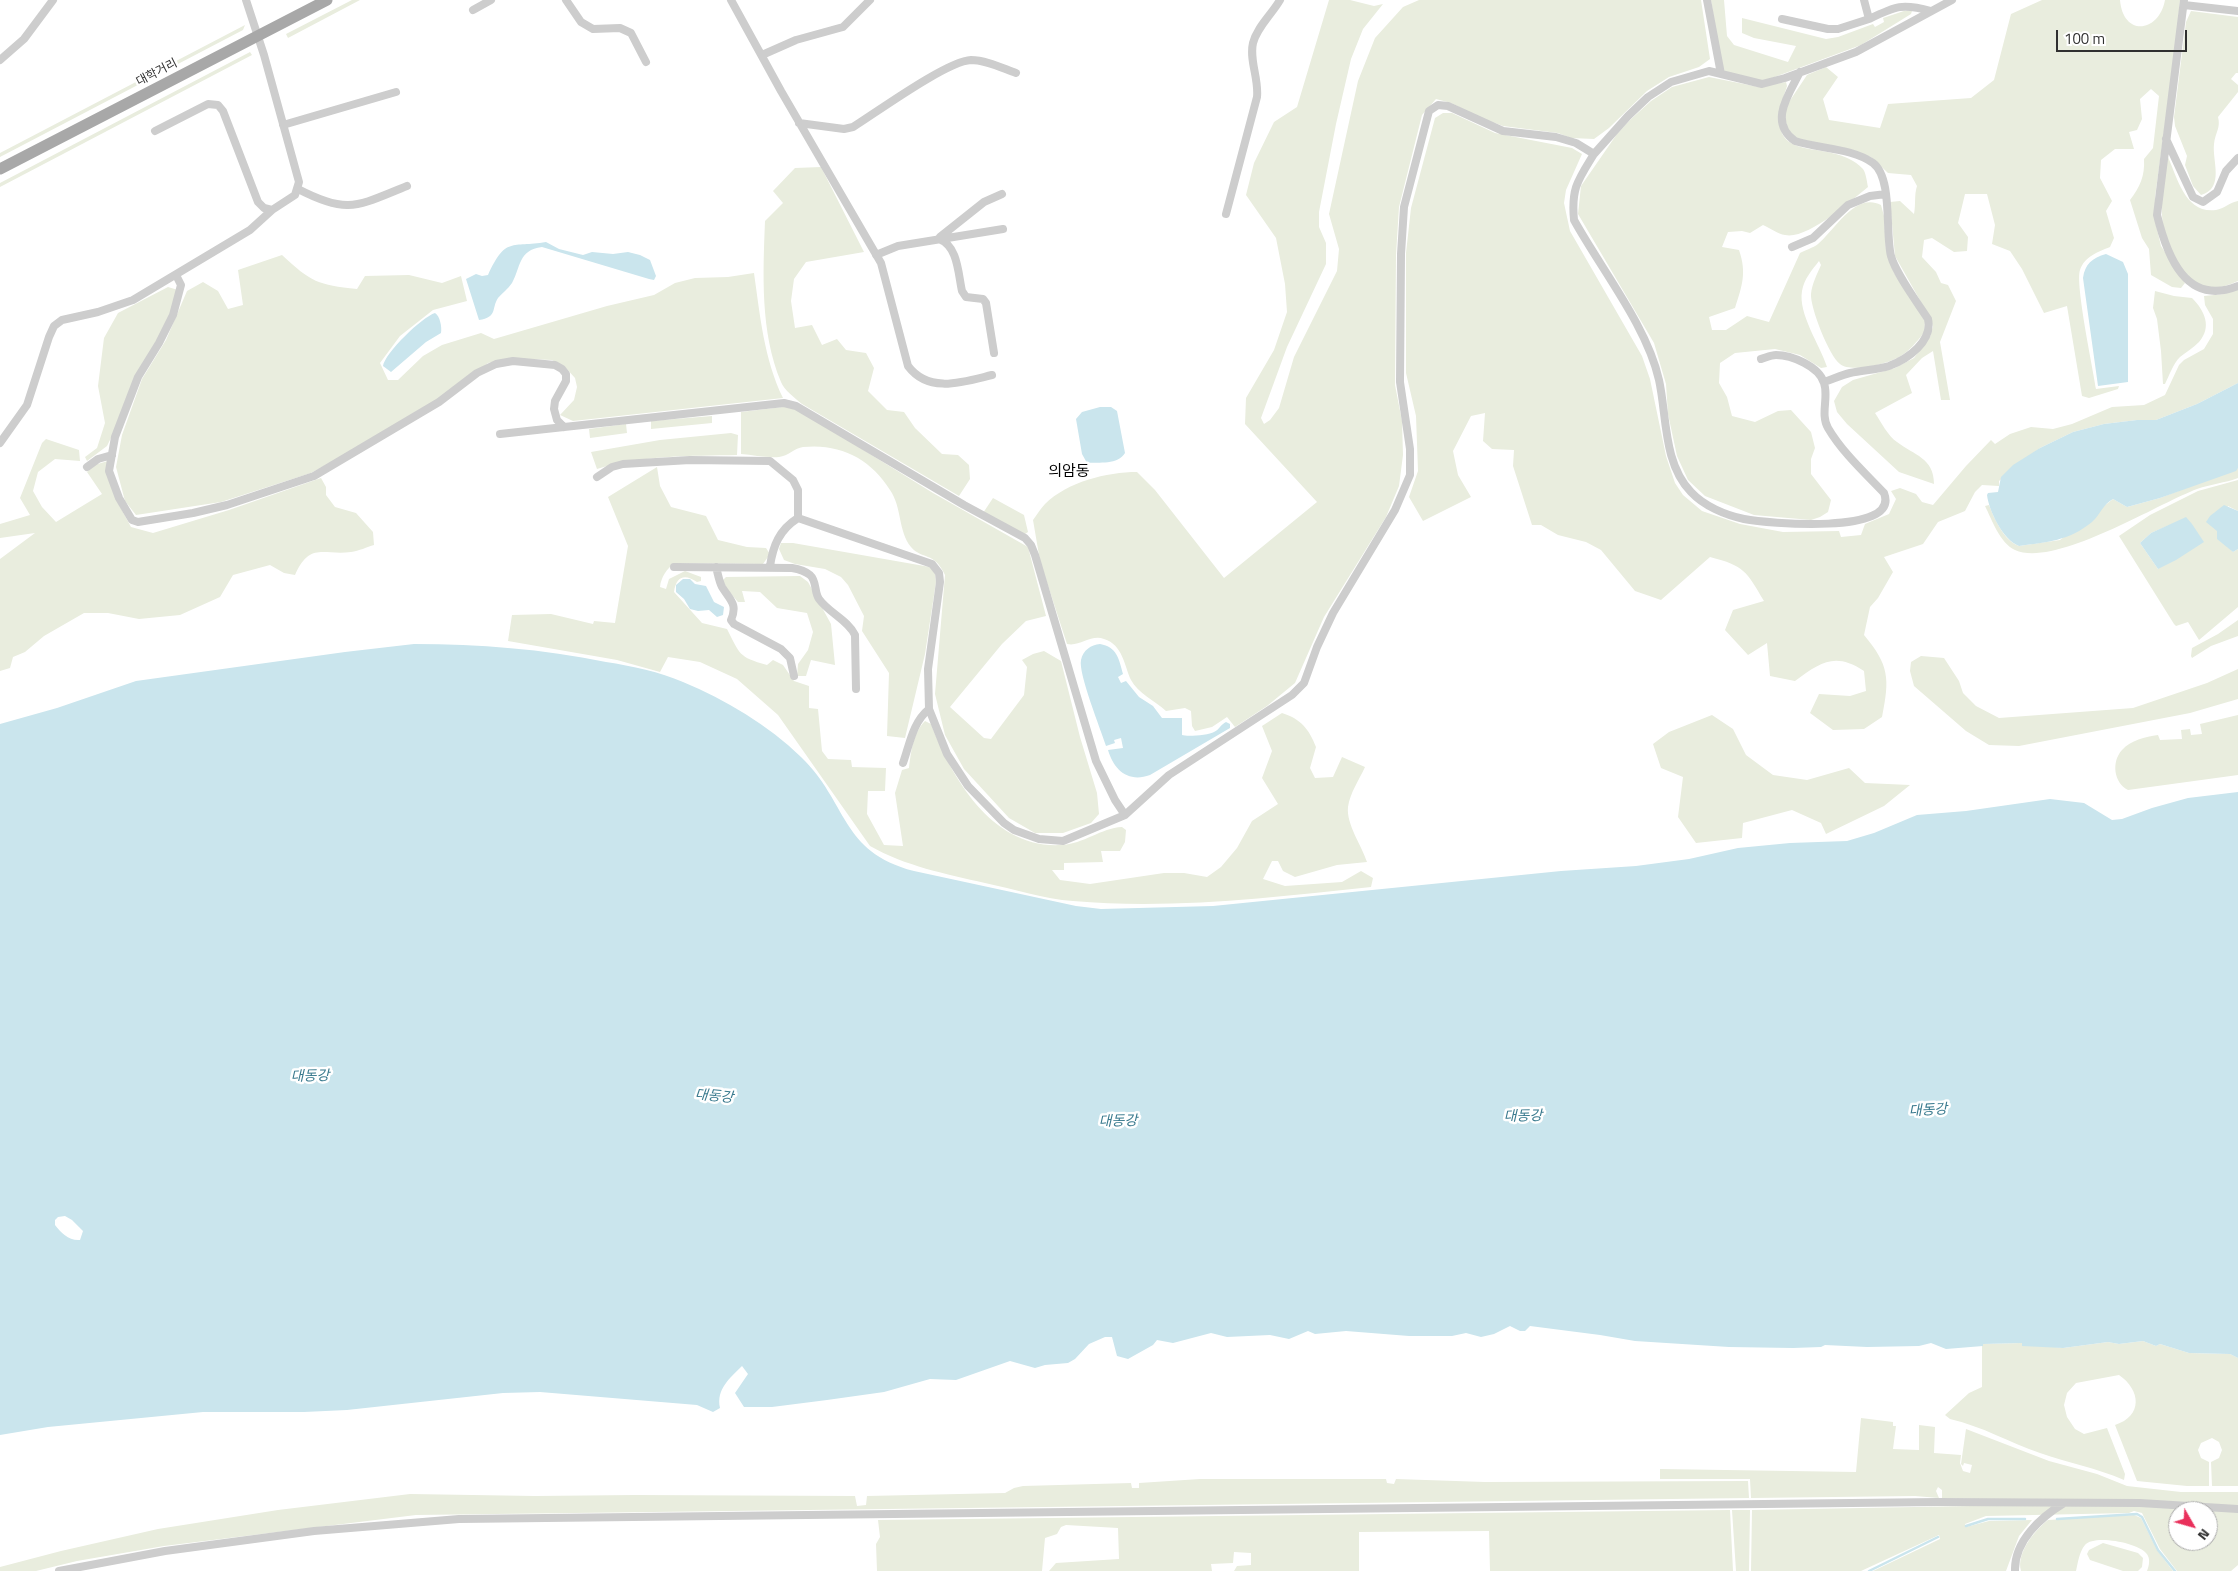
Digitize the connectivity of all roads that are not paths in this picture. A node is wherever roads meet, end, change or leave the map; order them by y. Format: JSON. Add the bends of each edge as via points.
{"nodes":[{"id":1,"x":53,"y":0,"type":"edge"},
{"id":2,"x":246,"y":0,"type":"edge"},
{"id":3,"x":327,"y":0,"type":"edge"},
{"id":4,"x":491,"y":0,"type":"edge"},
{"id":5,"x":566,"y":0,"type":"edge"},
{"id":6,"x":731,"y":0,"type":"edge"},
{"id":7,"x":870,"y":0,"type":"edge"},
{"id":8,"x":1280,"y":0,"type":"edge"},
{"id":9,"x":1707,"y":0,"type":"edge"},
{"id":10,"x":1864,"y":0,"type":"edge"},
{"id":11,"x":1952,"y":0,"type":"edge"},
{"id":12,"x":1904,"y":3,"type":"edge"},
{"id":13,"x":2184,"y":3,"type":"edge"},
{"id":14,"x":473,"y":10,"type":"dead end"},
{"id":15,"x":1932,"y":10,"type":"junction"},
{"id":16,"x":2238,"y":11,"type":"edge"},
{"id":17,"x":1782,"y":19,"type":"dead end"},
{"id":18,"x":1869,"y":19,"type":"junction"},
{"id":19,"x":258,"y":36,"type":"junction"},
{"id":20,"x":762,"y":55,"type":"junction"},
{"id":21,"x":0,"y":60,"type":"edge"},
{"id":22,"x":646,"y":62,"type":"dead end"},
{"id":23,"x":1800,"y":72,"type":"junction"},
{"id":24,"x":1016,"y":73,"type":"dead end"},
{"id":25,"x":1721,"y":74,"type":"junction"},
{"id":26,"x":396,"y":92,"type":"dead end"},
{"id":27,"x":799,"y":123,"type":"junction"},
{"id":28,"x":283,"y":125,"type":"junction"},
{"id":29,"x":155,"y":131,"type":"dead end"},
{"id":30,"x":2166,"y":139,"type":"junction"},
{"id":31,"x":1594,"y":154,"type":"junction"},
{"id":32,"x":2238,"y":158,"type":"edge"},
{"id":33,"x":0,"y":169,"type":"edge"},
{"id":34,"x":407,"y":186,"type":"dead end"},
{"id":35,"x":298,"y":189,"type":"junction"},
{"id":36,"x":1002,"y":194,"type":"dead end"},
{"id":37,"x":1886,"y":194,"type":"junction"},
{"id":38,"x":272,"y":210,"type":"junction"},
{"id":39,"x":1226,"y":214,"type":"dead end"},
{"id":40,"x":1003,"y":229,"type":"dead end"},
{"id":41,"x":939,"y":239,"type":"junction"},
{"id":42,"x":1792,"y":247,"type":"dead end"},
{"id":43,"x":876,"y":255,"type":"junction"},
{"id":44,"x":176,"y":275,"type":"junction"},
{"id":45,"x":2238,"y":286,"type":"edge"},
{"id":46,"x":994,"y":353,"type":"dead end"},
{"id":47,"x":1761,"y":359,"type":"dead end"},
{"id":48,"x":992,"y":376,"type":"dead end"},
{"id":49,"x":1824,"y":382,"type":"junction"},
{"id":50,"x":564,"y":427,"type":"junction"},
{"id":51,"x":500,"y":434,"type":"dead end"},
{"id":52,"x":0,"y":443,"type":"edge"},
{"id":53,"x":112,"y":455,"type":"junction"},
{"id":54,"x":87,"y":466,"type":"dead end"},
{"id":55,"x":597,"y":477,"type":"dead end"},
{"id":56,"x":798,"y":518,"type":"junction"},
{"id":57,"x":770,"y":566,"type":"junction"},
{"id":58,"x":674,"y":567,"type":"dead end"},
{"id":59,"x":716,"y":567,"type":"junction"},
{"id":60,"x":794,"y":676,"type":"dead end"},
{"id":61,"x":856,"y":689,"type":"dead end"},
{"id":62,"x":929,"y":709,"type":"junction"},
{"id":63,"x":903,"y":762,"type":"dead end"},
{"id":64,"x":1125,"y":815,"type":"junction"},
{"id":65,"x":2066,"y":1502,"type":"junction"},
{"id":66,"x":2238,"y":1509,"type":"edge"},
{"id":67,"x":2014,"y":1569,"type":"edge"},
{"id":68,"x":59,"y":1571,"type":"edge"}],
"edges":[{"from":1,"to":21,"type":"street","via":[[24,39]]},
{"from":2,"to":19,"type":"street"},
{"from":3,"to":19,"type":"main road","name":"대학거리"},
{"from":4,"to":14,"type":"street"},
{"from":5,"to":22,"type":"street","via":[[581,22],[593,30],[620,28],[631,33]]},
{"from":6,"to":20,"type":"street"},
{"from":7,"to":20,"type":"street","via":[[843,27],[796,40]]},
{"from":8,"to":39,"type":"street","via":[[1252,44],[1257,97]]},
{"from":9,"to":25,"type":"street"},
{"from":10,"to":18,"type":"street"},
{"from":11,"to":15,"type":"street"},
{"from":12,"to":15,"type":"street"},
{"from":12,"to":18,"type":"street"},
{"from":13,"to":16,"type":"street"},
{"from":13,"to":30,"type":"street"},
{"from":15,"to":23,"type":"street","via":[[1856,52]]},
{"from":17,"to":18,"type":"street","via":[[1828,30]]},
{"from":19,"to":28,"type":"street"},
{"from":19,"to":33,"type":"main road","name":"대학거리"},
{"from":20,"to":27,"type":"street"},
{"from":23,"to":25,"type":"street","via":[[1762,84]]},
{"from":23,"to":37,"type":"street","via":[[1785,104],[1783,129],[1796,141],[1864,158],[1875,164]]},
{"from":24,"to":27,"type":"street","via":[[980,61],[961,62],[940,71],[853,127],[844,130]]},
{"from":25,"to":31,"type":"street","via":[[1709,71],[1671,82],[1648,96]]},
{"from":26,"to":28,"type":"street"},
{"from":27,"to":43,"type":"street"},
{"from":28,"to":35,"type":"street","via":[[299,182]]},
{"from":29,"to":38,"type":"street","via":[[208,104],[218,105],[223,110],[258,202]]},
{"from":30,"to":32,"type":"street","via":[[2193,197],[2198,201],[2203,202],[2216,192],[2226,171]]},
{"from":30,"to":45,"type":"street","via":[[2157,215],[2164,243],[2178,268],[2197,288],[2208,291]]},
{"from":31,"to":49,"type":"street","via":[[1578,180],[1572,200],[1574,220],[1643,336],[1653,359],[1670,450],[1678,474],[1689,490],[1713,508],[1744,519],[1835,525],[1879,512],[1887,500],[1884,493],[1827,427]]},
{"from":31,"to":64,"type":"street","via":[[1556,136],[1503,131],[1448,106],[1438,105],[1429,111],[1404,207],[1400,382],[1410,449],[1410,475],[1395,510],[1333,613],[1304,683],[1272,709],[1169,775]]},
{"from":34,"to":35,"type":"street","via":[[365,203],[344,206],[333,205]]},
{"from":35,"to":38,"type":"street","via":[[295,195]]},
{"from":36,"to":41,"type":"street","via":[[984,202]]},
{"from":37,"to":42,"type":"street","via":[[1870,196],[1848,205],[1813,238]]},
{"from":37,"to":49,"type":"street","via":[[1891,256],[1928,319],[1930,328],[1926,338],[1902,360]]},
{"from":38,"to":44,"type":"street","via":[[250,230]]},
{"from":40,"to":41,"type":"street"},
{"from":41,"to":43,"type":"street","via":[[898,246]]},
{"from":41,"to":46,"type":"street","via":[[948,242],[952,248],[966,297],[983,299],[986,303]]},
{"from":43,"to":48,"type":"street","via":[[885,275],[908,366],[915,375],[928,382],[951,385]]},
{"from":44,"to":52,"type":"street","via":[[133,300],[62,320],[54,326],[27,405]]},
{"from":44,"to":53,"type":"street","via":[[181,285],[173,315],[138,376],[115,437]]},
{"from":47,"to":49,"type":"street","via":[[1775,355],[1795,359],[1807,364]]},
{"from":50,"to":51,"type":"street"},
{"from":50,"to":53,"type":"street","via":[[557,420],[554,409],[566,374],[555,365],[513,361],[496,364],[477,373],[439,402],[314,476],[227,506],[166,518],[132,520],[109,471]]},
{"from":50,"to":64,"type":"street","via":[[790,404],[1025,538],[1035,555],[1096,761]]},
{"from":53,"to":54,"type":"street"},
{"from":55,"to":56,"type":"street","via":[[623,464],[690,460],[770,461],[792,480],[798,490]]},
{"from":56,"to":57,"type":"street","via":[[784,530],[773,547]]},
{"from":56,"to":62,"type":"street","via":[[937,568],[940,582],[928,669]]},
{"from":57,"to":59,"type":"street"},
{"from":57,"to":61,"type":"street","via":[[809,574],[821,602],[854,632]]},
{"from":58,"to":59,"type":"street"},
{"from":59,"to":60,"type":"street","via":[[719,580],[734,602],[731,620],[781,649],[790,658]]},
{"from":62,"to":63,"type":"street","via":[[915,727]]},
{"from":62,"to":64,"type":"street","via":[[947,754],[959,774],[991,812],[1014,830],[1039,839],[1063,841]]},
{"from":65,"to":66,"type":"street"},
{"from":65,"to":67,"type":"street","via":[[2043,1517],[2031,1530]]},
{"from":65,"to":68,"type":"street","via":[[458,1519],[314,1531],[165,1551]]}]}
